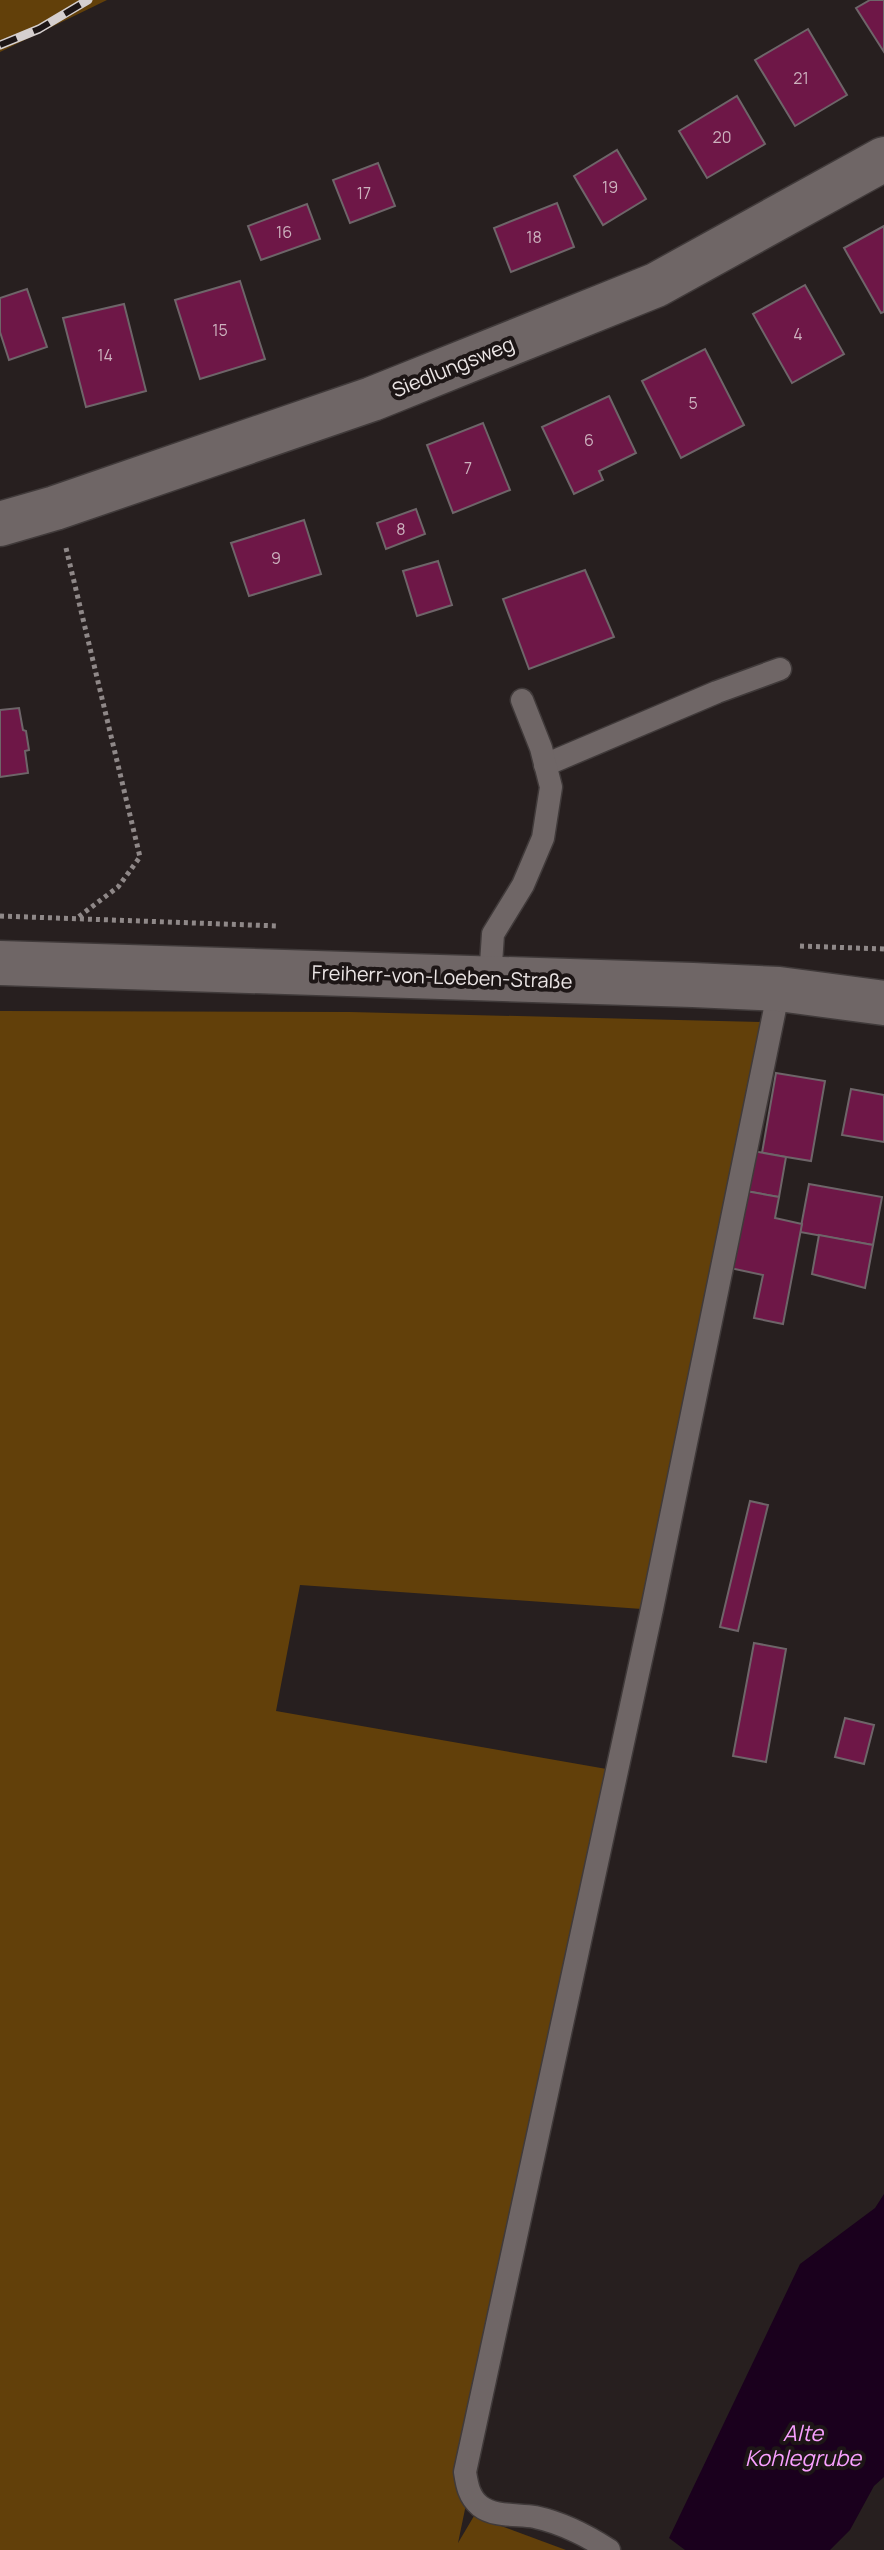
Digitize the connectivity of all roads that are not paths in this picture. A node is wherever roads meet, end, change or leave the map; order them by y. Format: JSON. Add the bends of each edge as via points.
{"nodes":[{"id":1,"x":884,"y":159,"type":"edge"},
{"id":2,"x":0,"y":524,"type":"edge"},
{"id":3,"x":780,"y":669,"type":"dead end"},
{"id":4,"x":522,"y":700,"type":"dead end"},
{"id":5,"x":545,"y":765,"type":"junction"},
{"id":6,"x":0,"y":963,"type":"edge"},
{"id":7,"x":490,"y":979,"type":"junction"},
{"id":8,"x":779,"y":989,"type":"junction"},
{"id":9,"x":884,"y":1003,"type":"edge"},
{"id":10,"x":609,"y":2550,"type":"edge"}],
"edges":[{"from":1,"to":2,"type":"street","name":"Siedlungsweg","via":[[656,285],[372,399]]},
{"from":3,"to":5,"type":"lane"},
{"from":4,"to":5,"type":"lane"},
{"from":5,"to":7,"type":"lane","via":[[551,787],[543,838],[493,934]]},
{"from":6,"to":7,"type":"street","name":"Freiherr-von-Loeben-Straße"},
{"from":7,"to":8,"type":"street","name":"Freiherr-von-Loeben-Straße"},
{"from":8,"to":9,"type":"street","name":"Freiherr-von-Loeben-Straße"},
{"from":8,"to":10,"type":"lane","via":[[646,1639],[465,2472],[469,2491],[481,2507],[580,2531]]}]}
